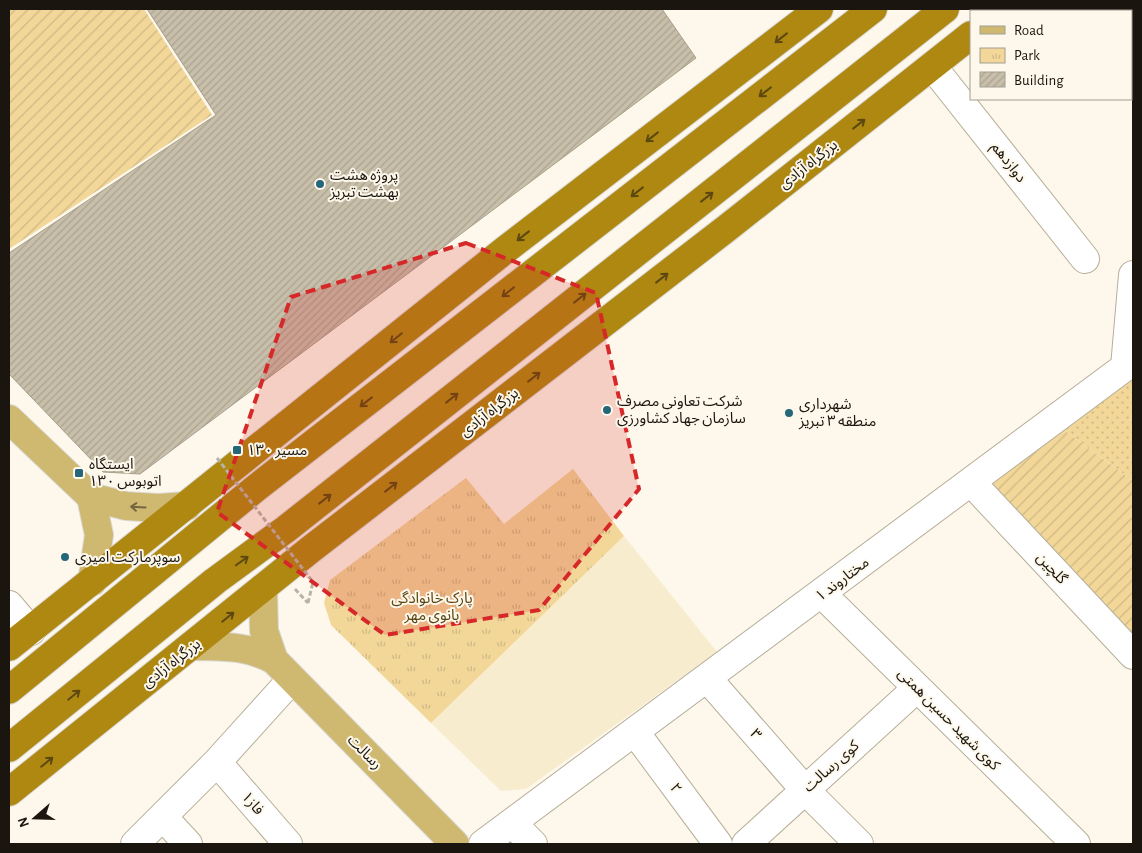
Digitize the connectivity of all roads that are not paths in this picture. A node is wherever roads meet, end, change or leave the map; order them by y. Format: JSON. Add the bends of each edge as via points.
{"nodes":[{"id":1,"x":819,"y":9,"type":"edge"},
{"id":2,"x":873,"y":9,"type":"edge"},
{"id":3,"x":945,"y":9,"type":"edge"},
{"id":4,"x":970,"y":36,"type":"edge"},
{"id":5,"x":932,"y":66,"type":"junction"},
{"id":6,"x":1085,"y":259,"type":"dead end"},
{"id":7,"x":1133,"y":275,"type":"edge"},
{"id":8,"x":9,"y":419,"type":"edge"},
{"id":9,"x":971,"y":482,"type":"junction"},
{"id":10,"x":91,"y":497,"type":"junction"},
{"id":11,"x":187,"y":506,"type":"junction"},
{"id":12,"x":136,"y":547,"type":"junction"},
{"id":13,"x":92,"y":582,"type":"junction"},
{"id":14,"x":263,"y":588,"type":"junction"},
{"id":15,"x":822,"y":594,"type":"junction"},
{"id":16,"x":9,"y":605,"type":"edge"},
{"id":17,"x":96,"y":619,"type":"junction"},
{"id":18,"x":31,"y":631,"type":"junction"},
{"id":19,"x":193,"y":646,"type":"junction"},
{"id":20,"x":9,"y":648,"type":"edge"},
{"id":21,"x":1133,"y":655,"type":"edge"},
{"id":22,"x":283,"y":670,"type":"junction"},
{"id":23,"x":707,"y":678,"type":"junction"},
{"id":24,"x":917,"y":688,"type":"junction"},
{"id":25,"x":9,"y":690,"type":"edge"},
{"id":26,"x":116,"y":706,"type":"junction"},
{"id":27,"x":30,"y":731,"type":"junction"},
{"id":28,"x":635,"y":732,"type":"junction"},
{"id":29,"x":9,"y":748,"type":"edge"},
{"id":30,"x":217,"y":762,"type":"junction"},
{"id":31,"x":805,"y":790,"type":"junction"},
{"id":32,"x":9,"y":792,"type":"edge"},
{"id":33,"x":163,"y":817,"type":"junction"},
{"id":34,"x":512,"y":823,"type":"junction"},
{"id":35,"x":135,"y":844,"type":"edge"},
{"id":36,"x":188,"y":844,"type":"edge"},
{"id":37,"x":288,"y":844,"type":"edge"},
{"id":38,"x":455,"y":844,"type":"edge"},
{"id":39,"x":483,"y":844,"type":"edge"},
{"id":40,"x":533,"y":844,"type":"edge"},
{"id":41,"x":718,"y":844,"type":"edge"},
{"id":42,"x":746,"y":844,"type":"edge"},
{"id":43,"x":859,"y":844,"type":"edge"},
{"id":44,"x":1076,"y":844,"type":"edge"}],
"edges":[{"from":1,"to":11,"type":"highway","one_way":true,"via":[[505,250]]},
{"from":2,"to":17,"type":"highway","one_way":true,"via":[[256,488]]},
{"from":27,"to":3,"type":"highway","one_way":true,"via":[[215,580],[294,523]]},
{"from":4,"to":5,"type":"highway","name":"بزرگراه آزادی"},
{"from":5,"to":6,"type":"street","name":"دوازدهم"},
{"from":14,"to":5,"type":"highway","name":"بزرگراه آزادی","one_way":true},
{"from":7,"to":9,"type":"street","name":"مختاروند ۱","via":[[1125,367]]},
{"from":8,"to":10,"type":"main road"},
{"from":9,"to":15,"type":"street","name":"مختاروند ۱"},
{"from":9,"to":21,"type":"street","name":"گلچین"},
{"from":11,"to":10,"type":"main road","one_way":true,"via":[[126,506]]},
{"from":10,"to":13,"type":"main road","via":[[99,535]]},
{"from":11,"to":12,"type":"highway"},
{"from":12,"to":13,"type":"highway"},
{"from":12,"to":17,"type":"highway"},
{"from":13,"to":18,"type":"highway"},
{"from":19,"to":14,"type":"highway","name":"بزرگراه آزادی","one_way":true},
{"from":14,"to":22,"type":"main road","via":[[264,631]]},
{"from":15,"to":23,"type":"street","name":"مختاروند ۱"},
{"from":15,"to":24,"type":"street","name":"کوی شهید حسین همتی"},
{"from":16,"to":18,"type":"street"},
{"from":17,"to":25,"type":"highway"},
{"from":18,"to":20,"type":"highway"},
{"from":19,"to":22,"type":"main road","via":[[257,651]]},
{"from":19,"to":26,"type":"highway","name":"بزرگراه آزادی"},
{"from":22,"to":30,"type":"street"},
{"from":22,"to":38,"type":"main road","name":"رسالت"},
{"from":23,"to":28,"type":"street","name":"مختاروند ۱"},
{"from":23,"to":31,"type":"street","name":"۳"},
{"from":24,"to":31,"type":"street","name":"کوی رسالت"},
{"from":24,"to":44,"type":"street","name":"کوی شهید حسین همتی"},
{"from":26,"to":27,"type":"highway"},
{"from":32,"to":26,"type":"highway","name":"بزرگراه آزادی","one_way":true},
{"from":27,"to":29,"type":"highway"},
{"from":28,"to":34,"type":"street","name":"مختاروند ۱"},
{"from":28,"to":41,"type":"street","name":"۲"},
{"from":30,"to":33,"type":"street"},
{"from":30,"to":37,"type":"street","name":"فاز۱"},
{"from":31,"to":42,"type":"street","name":"کوی رسالت"},
{"from":31,"to":43,"type":"street","name":"۳"},
{"from":33,"to":35,"type":"street"},
{"from":33,"to":36,"type":"street"},
{"from":34,"to":39,"type":"street","name":"مختاروند ۱"},
{"from":34,"to":40,"type":"street"}]}
